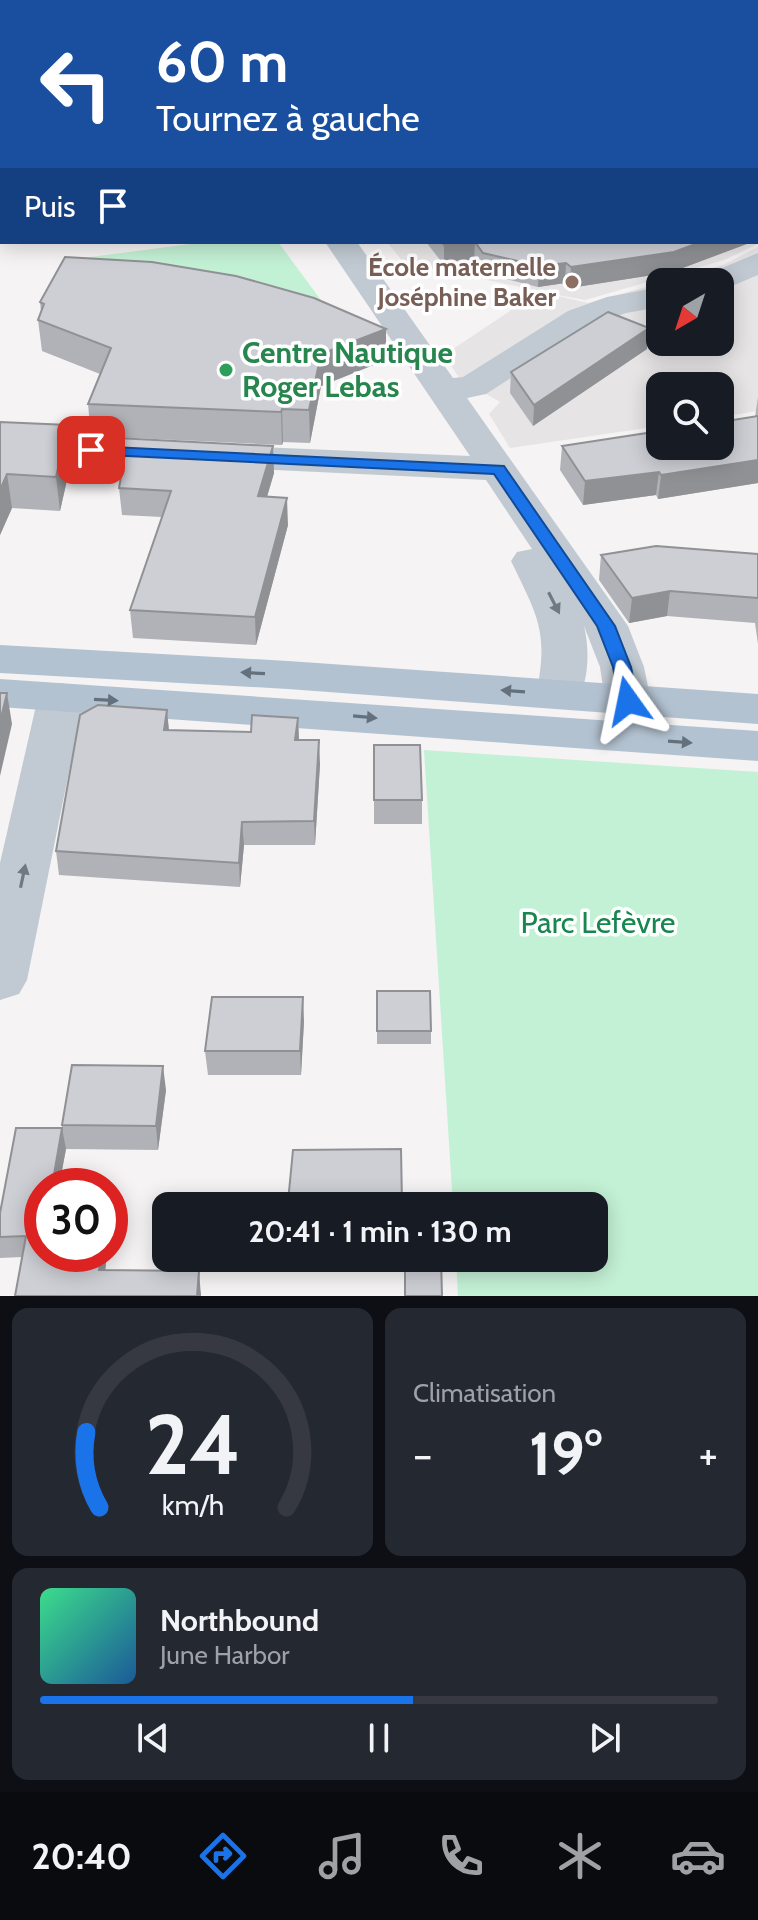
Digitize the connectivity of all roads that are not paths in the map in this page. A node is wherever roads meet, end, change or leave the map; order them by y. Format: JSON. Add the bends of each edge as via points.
{"nodes":[{"id":1,"x":342,"y":244,"type":"edge"},
{"id":2,"x":758,"y":263,"type":"edge"},
{"id":3,"x":734,"y":274,"type":"edge"},
{"id":4,"x":646,"y":299,"type":"edge"},
{"id":5,"x":446,"y":390,"type":"junction"},
{"id":6,"x":183,"y":455,"type":"edge"},
{"id":7,"x":499,"y":469,"type":"junction"},
{"id":8,"x":540,"y":532,"type":"junction"},
{"id":9,"x":0,"y":659,"type":"edge"},
{"id":10,"x":0,"y":693,"type":"edge"},
{"id":11,"x":559,"y":695,"type":"junction"},
{"id":12,"x":61,"y":697,"type":"junction"},
{"id":13,"x":628,"y":701,"type":"junction"},
{"id":14,"x":758,"y":709,"type":"edge"},
{"id":15,"x":758,"y":746,"type":"edge"},
{"id":16,"x":0,"y":980,"type":"edge"}],
"edges":[{"from":1,"to":5,"type":"street"},
{"from":2,"to":3,"type":"street"},
{"from":4,"to":5,"type":"street","via":[[580,318],[473,386]]},
{"from":5,"to":7,"type":"street"},
{"from":6,"to":7,"type":"street"},
{"from":7,"to":8,"type":"street"},
{"from":8,"to":11,"type":"street","one_way":true,"via":[[531,562],[567,633]]},
{"from":8,"to":13,"type":"street","via":[[606,626]]},
{"from":11,"to":9,"type":"main road","one_way":true},
{"from":10,"to":12,"type":"main road"},
{"from":11,"to":13,"type":"main road"},
{"from":12,"to":15,"type":"main road","one_way":true},
{"from":16,"to":12,"type":"street","one_way":true},
{"from":13,"to":14,"type":"main road"}]}
